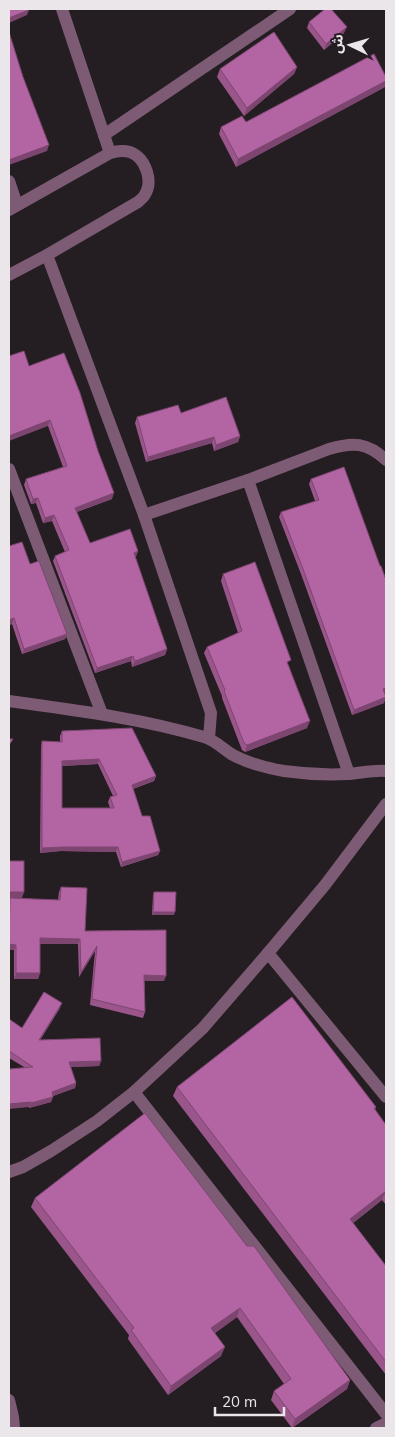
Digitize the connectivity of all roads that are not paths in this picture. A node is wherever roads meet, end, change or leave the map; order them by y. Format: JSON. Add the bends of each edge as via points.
{"nodes":[{"id":1,"x":62,"y":9,"type":"edge"},
{"id":2,"x":290,"y":9,"type":"edge"},
{"id":3,"x":104,"y":135,"type":"junction"},
{"id":4,"x":110,"y":153,"type":"junction"},
{"id":5,"x":9,"y":182,"type":"edge"},
{"id":6,"x":13,"y":208,"type":"edge"},
{"id":7,"x":47,"y":254,"type":"junction"},
{"id":8,"x":9,"y":274,"type":"edge"},
{"id":9,"x":386,"y":460,"type":"edge"},
{"id":10,"x":9,"y":469,"type":"edge"},
{"id":11,"x":248,"y":480,"type":"junction"},
{"id":12,"x":144,"y":516,"type":"junction"},
{"id":13,"x":9,"y":701,"type":"edge"},
{"id":14,"x":102,"y":714,"type":"junction"},
{"id":15,"x":209,"y":738,"type":"junction"},
{"id":16,"x":386,"y":771,"type":"edge"},
{"id":17,"x":349,"y":774,"type":"junction"},
{"id":18,"x":386,"y":804,"type":"edge"},
{"id":19,"x":268,"y":954,"type":"junction"},
{"id":20,"x":134,"y":1092,"type":"junction"},
{"id":21,"x":386,"y":1096,"type":"edge"},
{"id":22,"x":9,"y":1172,"type":"edge"},
{"id":23,"x":9,"y":1400,"type":"edge"},
{"id":24,"x":386,"y":1414,"type":"edge"},
{"id":25,"x":386,"y":1423,"type":"edge"},
{"id":26,"x":14,"y":1428,"type":"edge"},
{"id":27,"x":376,"y":1428,"type":"edge"}],
"edges":[{"from":1,"to":3,"type":"street"},
{"from":2,"to":3,"type":"street"},
{"from":3,"to":4,"type":"street"},
{"from":4,"to":6,"type":"street"},
{"from":4,"to":7,"type":"street","via":[[130,152],[140,159],[148,177],[144,196]]},
{"from":5,"to":6,"type":"street"},
{"from":7,"to":8,"type":"street"},
{"from":7,"to":12,"type":"street"},
{"from":9,"to":11,"type":"street","via":[[366,446],[342,445]]},
{"from":10,"to":14,"type":"street"},
{"from":11,"to":12,"type":"street"},
{"from":11,"to":17,"type":"street"},
{"from":12,"to":15,"type":"street","via":[[211,713]]},
{"from":13,"to":14,"type":"street"},
{"from":14,"to":15,"type":"street"},
{"from":15,"to":17,"type":"street","via":[[252,763],[284,771]]},
{"from":16,"to":17,"type":"street"},
{"from":18,"to":19,"type":"street"},
{"from":19,"to":20,"type":"street","via":[[204,1028]]},
{"from":19,"to":21,"type":"street"},
{"from":20,"to":22,"type":"street","via":[[51,1151]]},
{"from":20,"to":24,"type":"street"},
{"from":23,"to":26,"type":"street"},
{"from":25,"to":27,"type":"street"}]}
